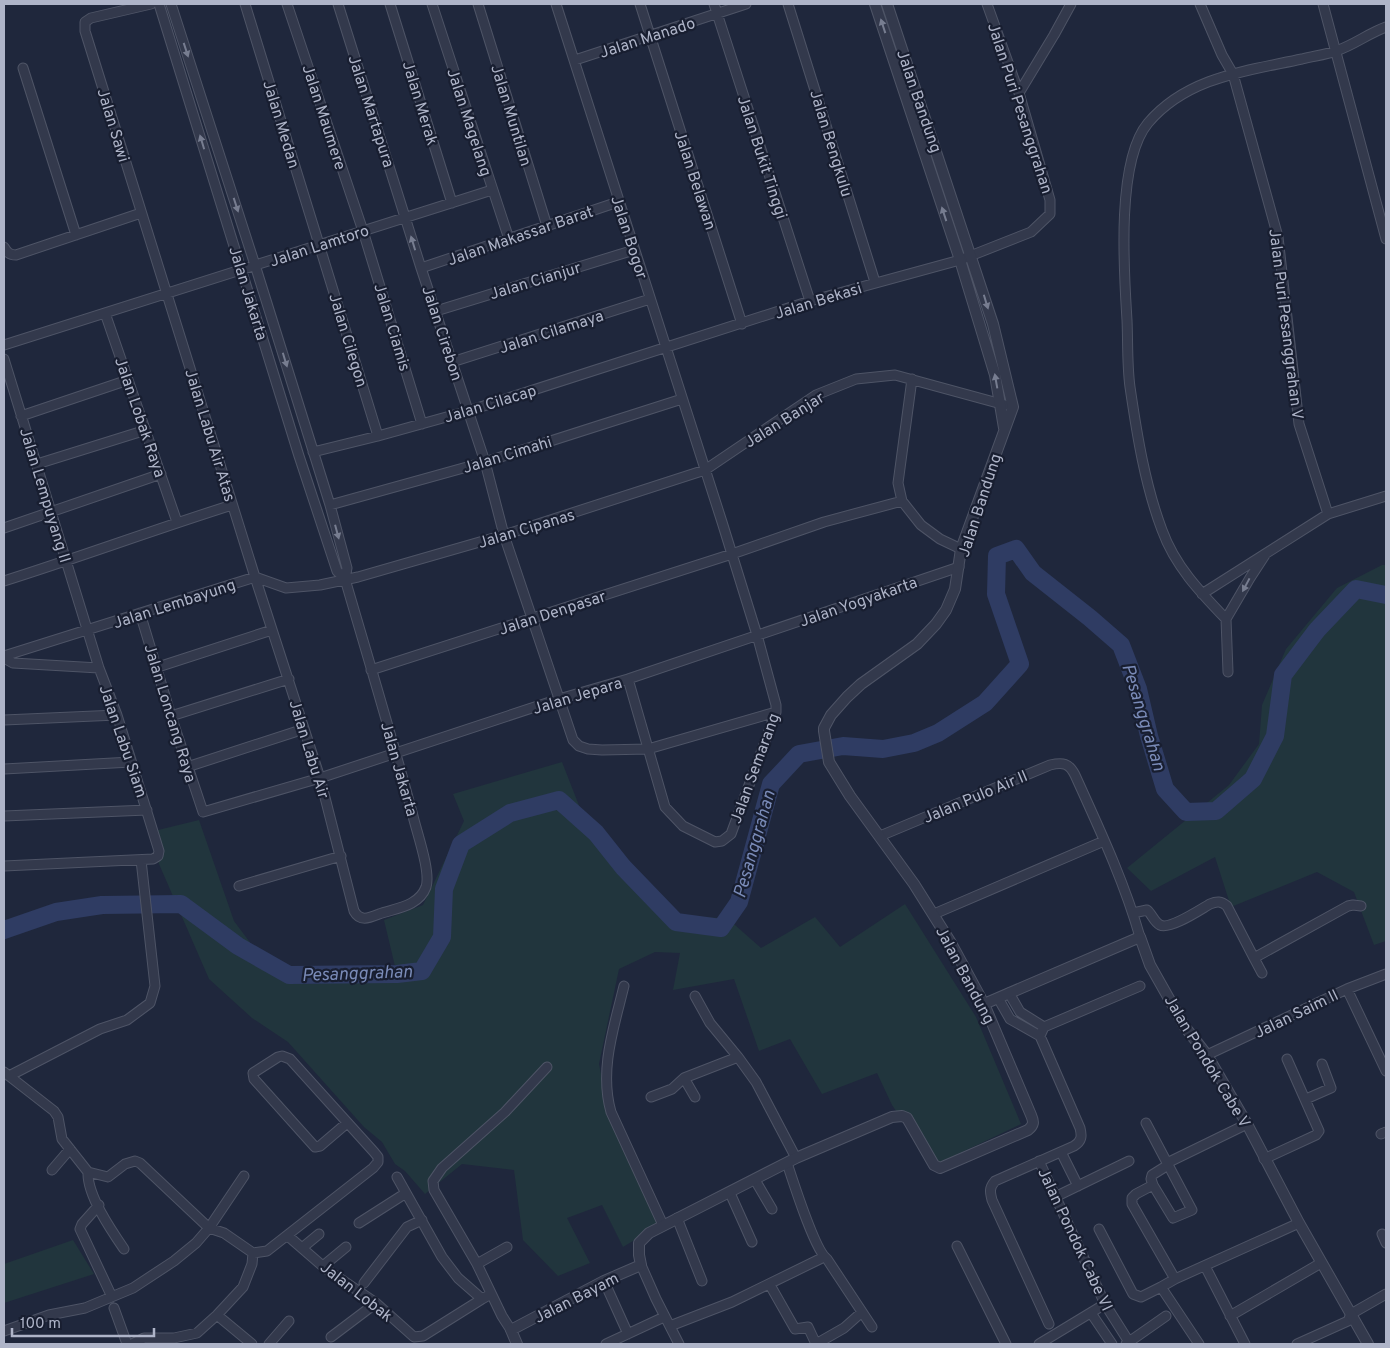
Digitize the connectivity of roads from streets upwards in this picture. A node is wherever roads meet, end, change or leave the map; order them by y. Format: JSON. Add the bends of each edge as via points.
{"nodes":[{"id":1,"x":151,"y":4,"type":"edge"},
{"id":2,"x":159,"y":4,"type":"edge"},
{"id":3,"x":171,"y":4,"type":"edge"},
{"id":4,"x":245,"y":4,"type":"edge"},
{"id":5,"x":287,"y":4,"type":"edge"},
{"id":6,"x":338,"y":4,"type":"edge"},
{"id":7,"x":390,"y":4,"type":"edge"},
{"id":8,"x":432,"y":4,"type":"edge"},
{"id":9,"x":478,"y":4,"type":"edge"},
{"id":10,"x":556,"y":4,"type":"edge"},
{"id":11,"x":640,"y":4,"type":"edge"},
{"id":12,"x":714,"y":4,"type":"edge"},
{"id":13,"x":746,"y":4,"type":"edge"},
{"id":14,"x":788,"y":4,"type":"edge"},
{"id":15,"x":875,"y":4,"type":"edge"},
{"id":16,"x":887,"y":4,"type":"edge"},
{"id":17,"x":987,"y":4,"type":"edge"},
{"id":18,"x":1071,"y":4,"type":"edge"},
{"id":19,"x":1200,"y":4,"type":"edge"},
{"id":20,"x":1323,"y":4,"type":"edge"},
{"id":21,"x":717,"y":13,"type":"junction"},
{"id":22,"x":1386,"y":27,"type":"edge"},
{"id":23,"x":650,"y":37,"type":"junction"},
{"id":24,"x":1337,"y":51,"type":"junction"},
{"id":25,"x":575,"y":60,"type":"junction"},
{"id":26,"x":23,"y":68,"type":"dead end"},
{"id":27,"x":1233,"y":74,"type":"junction"},
{"id":28,"x":1019,"y":93,"type":"junction"},
{"id":29,"x":492,"y":190,"type":"junction"},
{"id":30,"x":618,"y":202,"type":"junction"},
{"id":31,"x":452,"y":203,"type":"junction"},
{"id":32,"x":141,"y":213,"type":"junction"},
{"id":33,"x":406,"y":217,"type":"junction"},
{"id":34,"x":547,"y":226,"type":"junction"},
{"id":35,"x":363,"y":231,"type":"junction"},
{"id":36,"x":76,"y":234,"type":"junction"},
{"id":37,"x":509,"y":239,"type":"junction"},
{"id":38,"x":1386,"y":239,"type":"edge"},
{"id":39,"x":320,"y":244,"type":"junction"},
{"id":40,"x":4,"y":246,"type":"edge"},
{"id":41,"x":634,"y":250,"type":"junction"},
{"id":42,"x":972,"y":255,"type":"junction"},
{"id":43,"x":7,"y":256,"type":"edge"},
{"id":44,"x":960,"y":260,"type":"junction"},
{"id":45,"x":255,"y":265,"type":"junction"},
{"id":46,"x":421,"y":268,"type":"junction"},
{"id":47,"x":242,"y":269,"type":"junction"},
{"id":48,"x":875,"y":282,"type":"junction"},
{"id":49,"x":167,"y":293,"type":"junction"},
{"id":50,"x":650,"y":299,"type":"junction"},
{"id":51,"x":810,"y":300,"type":"junction"},
{"id":52,"x":436,"y":311,"type":"junction"},
{"id":53,"x":105,"y":313,"type":"junction"},
{"id":54,"x":742,"y":324,"type":"junction"},
{"id":55,"x":4,"y":345,"type":"edge"},
{"id":56,"x":665,"y":348,"type":"junction"},
{"id":57,"x":4,"y":359,"type":"edge"},
{"id":58,"x":452,"y":362,"type":"junction"},
{"id":59,"x":912,"y":379,"type":"junction"},
{"id":60,"x":128,"y":380,"type":"junction"},
{"id":61,"x":682,"y":399,"type":"junction"},
{"id":62,"x":1000,"y":404,"type":"junction"},
{"id":63,"x":1013,"y":407,"type":"junction"},
{"id":64,"x":468,"y":411,"type":"junction"},
{"id":65,"x":22,"y":416,"type":"junction"},
{"id":66,"x":422,"y":424,"type":"junction"},
{"id":67,"x":1004,"y":429,"type":"junction"},
{"id":68,"x":146,"y":430,"type":"junction"},
{"id":69,"x":378,"y":436,"type":"junction"},
{"id":70,"x":314,"y":452,"type":"junction"},
{"id":71,"x":485,"y":462,"type":"junction"},
{"id":72,"x":36,"y":464,"type":"junction"},
{"id":73,"x":705,"y":470,"type":"junction"},
{"id":74,"x":161,"y":474,"type":"junction"},
{"id":75,"x":1386,"y":496,"type":"edge"},
{"id":76,"x":902,"y":501,"type":"junction"},
{"id":77,"x":232,"y":505,"type":"junction"},
{"id":78,"x":330,"y":505,"type":"junction"},
{"id":79,"x":52,"y":513,"type":"junction"},
{"id":80,"x":1328,"y":514,"type":"junction"},
{"id":81,"x":177,"y":522,"type":"junction"},
{"id":82,"x":4,"y":528,"type":"edge"},
{"id":83,"x":504,"y":535,"type":"junction"},
{"id":84,"x":961,"y":549,"type":"junction"},
{"id":85,"x":1267,"y":552,"type":"junction"},
{"id":86,"x":732,"y":554,"type":"junction"},
{"id":87,"x":67,"y":561,"type":"junction"},
{"id":88,"x":959,"y":567,"type":"junction"},
{"id":89,"x":255,"y":577,"type":"junction"},
{"id":90,"x":345,"y":579,"type":"junction"},
{"id":91,"x":4,"y":581,"type":"edge"},
{"id":92,"x":1202,"y":594,"type":"junction"},
{"id":93,"x":140,"y":613,"type":"junction"},
{"id":94,"x":531,"y":619,"type":"junction"},
{"id":95,"x":1226,"y":619,"type":"junction"},
{"id":96,"x":88,"y":630,"type":"junction"},
{"id":97,"x":272,"y":630,"type":"junction"},
{"id":98,"x":757,"y":635,"type":"junction"},
{"id":99,"x":4,"y":657,"type":"edge"},
{"id":100,"x":158,"y":667,"type":"junction"},
{"id":101,"x":99,"y":668,"type":"junction"},
{"id":102,"x":371,"y":670,"type":"junction"},
{"id":103,"x":1228,"y":672,"type":"dead end"},
{"id":104,"x":289,"y":679,"type":"junction"},
{"id":105,"x":628,"y":679,"type":"junction"},
{"id":106,"x":558,"y":699,"type":"junction"},
{"id":107,"x":776,"y":712,"type":"junction"},
{"id":108,"x":117,"y":715,"type":"junction"},
{"id":109,"x":171,"y":716,"type":"junction"},
{"id":110,"x":4,"y":720,"type":"edge"},
{"id":111,"x":304,"y":729,"type":"junction"},
{"id":112,"x":648,"y":749,"type":"junction"},
{"id":113,"x":396,"y":753,"type":"junction"},
{"id":114,"x":131,"y":762,"type":"junction"},
{"id":115,"x":187,"y":767,"type":"junction"},
{"id":116,"x":4,"y":768,"type":"edge"},
{"id":117,"x":1071,"y":768,"type":"joint"},
{"id":118,"x":320,"y":778,"type":"junction"},
{"id":119,"x":148,"y":810,"type":"junction"},
{"id":120,"x":203,"y":812,"type":"joint"},
{"id":121,"x":4,"y":816,"type":"edge"},
{"id":122,"x":880,"y":836,"type":"junction"},
{"id":123,"x":1104,"y":841,"type":"junction"},
{"id":124,"x":341,"y":856,"type":"junction"},
{"id":125,"x":141,"y":860,"type":"junction"},
{"id":126,"x":4,"y":866,"type":"edge"},
{"id":127,"x":238,"y":886,"type":"dead end"},
{"id":128,"x":1361,"y":906,"type":"dead end"},
{"id":129,"x":1133,"y":913,"type":"junction"},
{"id":130,"x":934,"y":914,"type":"junction"},
{"id":131,"x":362,"y":919,"type":"joint"},
{"id":132,"x":1140,"y":937,"type":"junction"},
{"id":133,"x":1254,"y":958,"type":"junction"},
{"id":134,"x":1262,"y":972,"type":"dead end"},
{"id":135,"x":1386,"y":974,"type":"edge"},
{"id":136,"x":624,"y":986,"type":"dead end"},
{"id":137,"x":1140,"y":986,"type":"dead end"},
{"id":138,"x":1347,"y":989,"type":"junction"},
{"id":139,"x":1009,"y":993,"type":"junction"},
{"id":140,"x":695,"y":996,"type":"dead end"},
{"id":141,"x":998,"y":998,"type":"junction"},
{"id":142,"x":984,"y":1004,"type":"junction"},
{"id":143,"x":1044,"y":1027,"type":"junction"},
{"id":144,"x":1040,"y":1036,"type":"junction"},
{"id":145,"x":1208,"y":1055,"type":"junction"},
{"id":146,"x":738,"y":1056,"type":"junction"},
{"id":147,"x":1287,"y":1059,"type":"dead end"},
{"id":148,"x":1322,"y":1064,"type":"dead end"},
{"id":149,"x":547,"y":1067,"type":"dead end"},
{"id":150,"x":1386,"y":1071,"type":"edge"},
{"id":151,"x":6,"y":1074,"type":"edge"},
{"id":152,"x":684,"y":1078,"type":"junction"},
{"id":153,"x":695,"y":1097,"type":"dead end"},
{"id":154,"x":651,"y":1098,"type":"dead end"},
{"id":155,"x":1306,"y":1099,"type":"junction"},
{"id":156,"x":347,"y":1123,"type":"junction"},
{"id":157,"x":1146,"y":1123,"type":"dead end"},
{"id":158,"x":1247,"y":1124,"type":"junction"},
{"id":159,"x":70,"y":1149,"type":"junction"},
{"id":160,"x":1061,"y":1152,"type":"junction"},
{"id":161,"x":1264,"y":1159,"type":"junction"},
{"id":162,"x":791,"y":1161,"type":"junction"},
{"id":163,"x":1039,"y":1161,"type":"junction"},
{"id":164,"x":1130,"y":1161,"type":"dead end"},
{"id":165,"x":1168,"y":1164,"type":"junction"},
{"id":166,"x":52,"y":1170,"type":"dead end"},
{"id":167,"x":88,"y":1172,"type":"junction"},
{"id":168,"x":244,"y":1176,"type":"dead end"},
{"id":169,"x":397,"y":1177,"type":"dead end"},
{"id":170,"x":756,"y":1180,"type":"junction"},
{"id":171,"x":1153,"y":1185,"type":"junction"},
{"id":172,"x":1078,"y":1186,"type":"junction"},
{"id":173,"x":406,"y":1193,"type":"junction"},
{"id":174,"x":730,"y":1193,"type":"junction"},
{"id":175,"x":1055,"y":1197,"type":"junction"},
{"id":176,"x":99,"y":1205,"type":"junction"},
{"id":177,"x":772,"y":1209,"type":"dead end"},
{"id":178,"x":677,"y":1218,"type":"junction"},
{"id":179,"x":422,"y":1220,"type":"junction"},
{"id":180,"x":359,"y":1223,"type":"dead end"},
{"id":181,"x":1299,"y":1223,"type":"junction"},
{"id":182,"x":663,"y":1225,"type":"junction"},
{"id":183,"x":209,"y":1228,"type":"junction"},
{"id":184,"x":1099,"y":1229,"type":"dead end"},
{"id":185,"x":319,"y":1234,"type":"dead end"},
{"id":186,"x":1382,"y":1234,"type":"dead end"},
{"id":187,"x":288,"y":1236,"type":"junction"},
{"id":188,"x":752,"y":1242,"type":"dead end"},
{"id":189,"x":1386,"y":1243,"type":"edge"},
{"id":190,"x":507,"y":1246,"type":"dead end"},
{"id":191,"x":957,"y":1246,"type":"dead end"},
{"id":192,"x":346,"y":1247,"type":"dead end"},
{"id":193,"x":302,"y":1248,"type":"junction"},
{"id":194,"x":124,"y":1249,"type":"dead end"},
{"id":195,"x":253,"y":1253,"type":"junction"},
{"id":196,"x":824,"y":1257,"type":"junction"},
{"id":197,"x":1321,"y":1263,"type":"junction"},
{"id":198,"x":477,"y":1264,"type":"junction"},
{"id":199,"x":641,"y":1265,"type":"junction"},
{"id":200,"x":324,"y":1266,"type":"junction"},
{"id":201,"x":1205,"y":1266,"type":"junction"},
{"id":202,"x":1174,"y":1279,"type":"junction"},
{"id":203,"x":702,"y":1280,"type":"dead end"},
{"id":204,"x":604,"y":1281,"type":"junction"},
{"id":205,"x":364,"y":1283,"type":"dead end"},
{"id":206,"x":770,"y":1285,"type":"junction"},
{"id":207,"x":1161,"y":1287,"type":"junction"},
{"id":208,"x":492,"y":1294,"type":"junction"},
{"id":209,"x":1386,"y":1294,"type":"edge"},
{"id":210,"x":112,"y":1297,"type":"junction"},
{"id":211,"x":482,"y":1299,"type":"junction"},
{"id":212,"x":376,"y":1303,"type":"junction"},
{"id":213,"x":1105,"y":1304,"type":"junction"},
{"id":214,"x":114,"y":1308,"type":"dead end"},
{"id":215,"x":862,"y":1312,"type":"junction"},
{"id":216,"x":1091,"y":1313,"type":"junction"},
{"id":217,"x":1351,"y":1314,"type":"junction"},
{"id":218,"x":217,"y":1315,"type":"junction"},
{"id":219,"x":1166,"y":1316,"type":"dead end"},
{"id":220,"x":1230,"y":1316,"type":"junction"},
{"id":221,"x":664,"y":1317,"type":"junction"},
{"id":222,"x":289,"y":1321,"type":"dead end"},
{"id":223,"x":1049,"y":1324,"type":"dead end"},
{"id":224,"x":670,"y":1326,"type":"junction"},
{"id":225,"x":872,"y":1327,"type":"dead end"},
{"id":226,"x":511,"y":1330,"type":"junction"},
{"id":227,"x":4,"y":1331,"type":"edge"},
{"id":228,"x":628,"y":1334,"type":"junction"},
{"id":229,"x":331,"y":1337,"type":"dead end"},
{"id":230,"x":175,"y":1341,"type":"edge"},
{"id":231,"x":1054,"y":1341,"type":"edge"},
{"id":232,"x":1127,"y":1343,"type":"edge"},
{"id":233,"x":127,"y":1344,"type":"edge"},
{"id":234,"x":132,"y":1344,"type":"edge"},
{"id":235,"x":252,"y":1344,"type":"edge"},
{"id":236,"x":269,"y":1344,"type":"edge"},
{"id":237,"x":518,"y":1344,"type":"edge"},
{"id":238,"x":606,"y":1344,"type":"edge"},
{"id":239,"x":679,"y":1344,"type":"edge"},
{"id":240,"x":816,"y":1344,"type":"edge"},
{"id":241,"x":1006,"y":1344,"type":"edge"},
{"id":242,"x":1039,"y":1344,"type":"edge"},
{"id":243,"x":1112,"y":1344,"type":"edge"},
{"id":244,"x":1199,"y":1344,"type":"edge"},
{"id":245,"x":1245,"y":1344,"type":"edge"},
{"id":246,"x":1299,"y":1344,"type":"edge"},
{"id":247,"x":1368,"y":1344,"type":"edge"}],
"edges":[{"from":1,"to":32,"type":"street","name":"Jalan Sawi","via":[[85,22]]},
{"from":47,"to":2,"type":"street","name":"Jalan Jakarta","one_way":true},
{"from":3,"to":45,"type":"street","name":"Jalan Jakarta","one_way":true},
{"from":4,"to":39,"type":"street","name":"Jalan Medan"},
{"from":5,"to":35,"type":"street","name":"Jalan Maumere"},
{"from":6,"to":33,"type":"street","name":"Jalan Martapura"},
{"from":7,"to":31,"type":"street","name":"Jalan Merak"},
{"from":8,"to":29,"type":"street","name":"Jalan Magelang"},
{"from":9,"to":34,"type":"street","name":"Jalan Muntilan"},
{"from":10,"to":25,"type":"street","name":"Jalan Bogor"},
{"from":11,"to":23,"type":"street","name":"Jalan Belawan"},
{"from":12,"to":21,"type":"street","name":"Jalan Bukit Tinggi"},
{"from":13,"to":21,"type":"street","name":"Jalan Manado"},
{"from":14,"to":48,"type":"street","name":"Jalan Bengkulu"},
{"from":44,"to":15,"type":"street","name":"Jalan Bandung","one_way":true},
{"from":16,"to":42,"type":"street","name":"Jalan Bandung"},
{"from":17,"to":28,"type":"street","name":"Jalan Puri Pesanggrahan"},
{"from":18,"to":28,"type":"street"},
{"from":19,"to":27,"type":"street","name":"Jalan Puri Pesanggrahan V"},
{"from":20,"to":24,"type":"street"},
{"from":21,"to":23,"type":"street","name":"Jalan Manado"},
{"from":21,"to":51,"type":"street","name":"Jalan Bukit Tinggi"},
{"from":22,"to":24,"type":"street"},
{"from":23,"to":25,"type":"street","name":"Jalan Manado"},
{"from":23,"to":54,"type":"street","name":"Jalan Belawan"},
{"from":24,"to":27,"type":"street"},
{"from":24,"to":38,"type":"street"},
{"from":25,"to":30,"type":"street","name":"Jalan Bogor"},
{"from":26,"to":36,"type":"street"},
{"from":27,"to":80,"type":"street","name":"Jalan Puri Pesanggrahan V","via":[[1278,237],[1299,424]]},
{"from":27,"to":92,"type":"street","via":[[1178,96],[1147,124],[1134,150],[1126,186],[1124,256],[1130,386],[1141,454],[1162,531],[1178,564]]},
{"from":28,"to":42,"type":"street","name":"Jalan Puri Pesanggrahan","via":[[1050,200],[1050,214],[1031,232]]},
{"from":29,"to":31,"type":"street","name":"Jalan Lamtoro"},
{"from":29,"to":37,"type":"street","name":"Jalan Magelang"},
{"from":30,"to":34,"type":"street","name":"Jalan Makassar Barat"},
{"from":30,"to":41,"type":"street","name":"Jalan Bogor"},
{"from":31,"to":33,"type":"street","name":"Jalan Lamtoro"},
{"from":32,"to":36,"type":"street"},
{"from":32,"to":49,"type":"street","name":"Jalan Sawi"},
{"from":33,"to":35,"type":"street","name":"Jalan Lamtoro"},
{"from":46,"to":33,"type":"street","name":"Jalan Cirebon","one_way":true},
{"from":34,"to":37,"type":"street","name":"Jalan Makassar Barat"},
{"from":35,"to":39,"type":"street","name":"Jalan Lamtoro"},
{"from":35,"to":66,"type":"street","name":"Jalan Ciamis"},
{"from":36,"to":43,"type":"street"},
{"from":37,"to":46,"type":"street","name":"Jalan Makassar Barat"},
{"from":39,"to":45,"type":"street","name":"Jalan Lamtoro"},
{"from":39,"to":69,"type":"street","name":"Jalan Cilegon"},
{"from":40,"to":43,"type":"street"},
{"from":41,"to":50,"type":"street","name":"Jalan Bogor"},
{"from":41,"to":52,"type":"street","name":"Jalan Cianjur"},
{"from":42,"to":44,"type":"street","name":"Jalan Bekasi"},
{"from":42,"to":63,"type":"street","name":"Jalan Bandung","one_way":true},
{"from":44,"to":48,"type":"street","name":"Jalan Bekasi"},
{"from":62,"to":44,"type":"street","name":"Jalan Bandung","one_way":true,"via":[[995,375]]},
{"from":45,"to":47,"type":"street","name":"Jalan Lamtoro"},
{"from":45,"to":70,"type":"street","name":"Jalan Jakarta","one_way":true},
{"from":46,"to":52,"type":"street","name":"Jalan Cirebon"},
{"from":47,"to":49,"type":"street","name":"Jalan Lamtoro"},
{"from":47,"to":90,"type":"street","name":"Jalan Jakarta","via":[[337,572]]},
{"from":48,"to":51,"type":"street","name":"Jalan Bekasi"},
{"from":49,"to":53,"type":"street","name":"Jalan Lamtoro"},
{"from":49,"to":77,"type":"street","name":"Jalan Labu Air Atas"},
{"from":50,"to":56,"type":"street","name":"Jalan Bogor"},
{"from":50,"to":58,"type":"street","name":"Jalan Cilamaya"},
{"from":51,"to":54,"type":"street","name":"Jalan Bekasi"},
{"from":52,"to":58,"type":"street","name":"Jalan Cirebon"},
{"from":53,"to":55,"type":"street","name":"Jalan Lamtoro"},
{"from":53,"to":60,"type":"street","name":"Jalan Lobak Raya"},
{"from":54,"to":56,"type":"street","name":"Jalan Bekasi"},
{"from":56,"to":61,"type":"street","name":"Jalan Bogor"},
{"from":56,"to":64,"type":"street","name":"Jalan Cilacap"},
{"from":57,"to":65,"type":"street","name":"Jalan Lempuyang II"},
{"from":58,"to":64,"type":"street","name":"Jalan Cirebon"},
{"from":59,"to":62,"type":"street","name":"Jalan Banjar"},
{"from":59,"to":73,"type":"street","name":"Jalan Banjar","via":[[895,375],[856,379],[816,395]]},
{"from":59,"to":76,"type":"street","via":[[898,483]]},
{"from":60,"to":65,"type":"street"},
{"from":60,"to":68,"type":"street","name":"Jalan Lobak Raya"},
{"from":61,"to":71,"type":"street","name":"Jalan Cimahi"},
{"from":61,"to":73,"type":"street","name":"Jalan Bogor"},
{"from":62,"to":63,"type":"street","name":"Jalan Banjar"},
{"from":62,"to":67,"type":"street","name":"Jalan Bandung"},
{"from":63,"to":67,"type":"street","name":"Jalan Bandung"},
{"from":64,"to":66,"type":"street","name":"Jalan Cilacap"},
{"from":64,"to":71,"type":"street","name":"Jalan Cirebon"},
{"from":65,"to":72,"type":"street","name":"Jalan Lempuyang II"},
{"from":66,"to":69,"type":"street","name":"Jalan Cilacap"},
{"from":67,"to":84,"type":"street","name":"Jalan Bandung"},
{"from":68,"to":72,"type":"street"},
{"from":68,"to":74,"type":"street","name":"Jalan Lobak Raya"},
{"from":69,"to":70,"type":"street","name":"Jalan Cilacap"},
{"from":70,"to":78,"type":"street","name":"Jalan Jakarta"},
{"from":71,"to":78,"type":"street","name":"Jalan Cimahi"},
{"from":71,"to":83,"type":"street","name":"Jalan Cirebon"},
{"from":72,"to":79,"type":"street","name":"Jalan Lempuyang II"},
{"from":73,"to":83,"type":"street","name":"Jalan Cipanas"},
{"from":73,"to":86,"type":"street","name":"Jalan Semarang"},
{"from":74,"to":79,"type":"street"},
{"from":74,"to":81,"type":"street","name":"Jalan Lobak Raya"},
{"from":75,"to":80,"type":"street"},
{"from":76,"to":84,"type":"street","via":[[921,525]]},
{"from":76,"to":86,"type":"street","name":"Jalan Denpasar","via":[[824,522]]},
{"from":77,"to":81,"type":"street"},
{"from":77,"to":89,"type":"street","name":"Jalan Labu Air Atas"},
{"from":78,"to":90,"type":"street","name":"Jalan Jakarta","one_way":true,"via":[[347,568]]},
{"from":79,"to":82,"type":"street"},
{"from":79,"to":87,"type":"street","name":"Jalan Lempuyang II"},
{"from":80,"to":85,"type":"street"},
{"from":81,"to":87,"type":"street"},
{"from":83,"to":90,"type":"street","name":"Jalan Cipanas"},
{"from":83,"to":94,"type":"street","name":"Jalan Cirebon"},
{"from":84,"to":88,"type":"street","name":"Jalan Bandung"},
{"from":85,"to":92,"type":"street"},
{"from":85,"to":95,"type":"street","one_way":true},
{"from":86,"to":94,"type":"street","name":"Jalan Denpasar"},
{"from":86,"to":98,"type":"street","name":"Jalan Semarang"},
{"from":87,"to":91,"type":"street"},
{"from":87,"to":96,"type":"street","name":"Jalan Lempuyang II"},
{"from":88,"to":98,"type":"street","name":"Jalan Yogyakarta"},
{"from":88,"to":122,"type":"street","name":"Jalan Bandung","via":[[951,601],[936,624],[917,644],[848,696],[824,728],[829,762]]},
{"from":89,"to":90,"type":"street","name":"Jalan Lembayung","via":[[286,588]]},
{"from":89,"to":93,"type":"street","name":"Jalan Lembayung"},
{"from":89,"to":97,"type":"street","name":"Jalan Labu Air"},
{"from":90,"to":102,"type":"street","name":"Jalan Jakarta"},
{"from":92,"to":95,"type":"street"},
{"from":93,"to":96,"type":"street","name":"Jalan Lembayung"},
{"from":93,"to":100,"type":"street","name":"Jalan Loncang Raya"},
{"from":94,"to":102,"type":"street","name":"Jalan Denpasar"},
{"from":94,"to":106,"type":"street","name":"Jalan Cirebon"},
{"from":95,"to":103,"type":"street"},
{"from":96,"to":99,"type":"street","name":"Jalan Lembayung"},
{"from":96,"to":101,"type":"street","name":"Jalan Labu Siam"},
{"from":97,"to":100,"type":"street"},
{"from":97,"to":104,"type":"street","name":"Jalan Labu Air"},
{"from":98,"to":105,"type":"street","name":"Jalan Jepara"},
{"from":98,"to":107,"type":"street","name":"Jalan Semarang"},
{"from":99,"to":101,"type":"street","via":[[13,663]]},
{"from":100,"to":109,"type":"street","name":"Jalan Loncang Raya"},
{"from":101,"to":108,"type":"street","name":"Jalan Labu Siam"},
{"from":102,"to":113,"type":"street","name":"Jalan Jakarta"},
{"from":104,"to":109,"type":"street"},
{"from":104,"to":111,"type":"street","name":"Jalan Labu Air"},
{"from":105,"to":106,"type":"street","name":"Jalan Jepara"},
{"from":105,"to":112,"type":"street","name":"Jalan Semarang"},
{"from":106,"to":112,"type":"street","name":"Jalan Cirebon","via":[[573,740],[579,746],[602,750]]},
{"from":106,"to":113,"type":"street","name":"Jalan Jepara"},
{"from":107,"to":112,"type":"street"},
{"from":107,"to":112,"type":"street","name":"Jalan Semarang","via":[[731,834],[722,841],[715,842],[683,826],[665,807]]},
{"from":108,"to":110,"type":"street"},
{"from":108,"to":114,"type":"street","name":"Jalan Labu Siam"},
{"from":109,"to":115,"type":"street","name":"Jalan Loncang Raya"},
{"from":111,"to":115,"type":"street"},
{"from":111,"to":118,"type":"street","name":"Jalan Labu Air"},
{"from":113,"to":118,"type":"street","name":"Jalan Jepara"},
{"from":113,"to":131,"type":"street","name":"Jalan Jakarta","via":[[426,864],[427,885],[420,898],[412,903]]},
{"from":114,"to":116,"type":"street"},
{"from":114,"to":119,"type":"street","name":"Jalan Labu Siam"},
{"from":115,"to":120,"type":"street","name":"Jalan Loncang Raya"},
{"from":117,"to":122,"type":"street","name":"Jalan Pulo Air II","via":[[1060,762],[1050,765]]},
{"from":117,"to":123,"type":"street","name":"Jalan Pondok Cabe V"},
{"from":118,"to":120,"type":"street","name":"Jalan Jepara"},
{"from":118,"to":124,"type":"street","name":"Jalan Labu Air"},
{"from":119,"to":121,"type":"street"},
{"from":119,"to":125,"type":"street","name":"Jalan Labu Siam","via":[[160,851],[157,858]]},
{"from":122,"to":130,"type":"street","name":"Jalan Bandung"},
{"from":123,"to":129,"type":"street","name":"Jalan Pondok Cabe V"},
{"from":123,"to":130,"type":"street"},
{"from":124,"to":127,"type":"street"},
{"from":124,"to":131,"type":"street","name":"Jalan Labu Air","via":[[354,911]]},
{"from":125,"to":126,"type":"street"},
{"from":125,"to":151,"type":"street","via":[[154,986],[150,1003],[127,1020],[100,1029]]},
{"from":128,"to":133,"type":"street","via":[[1348,906]]},
{"from":129,"to":132,"type":"street","name":"Jalan Pondok Cabe V"},
{"from":129,"to":133,"type":"street","via":[[1147,910],[1159,925],[1165,926],[1210,904],[1223,902]]},
{"from":130,"to":142,"type":"street","name":"Jalan Bandung"},
{"from":132,"to":139,"type":"street"},
{"from":132,"to":145,"type":"street","name":"Jalan Pondok Cabe V","via":[[1150,965],[1185,1027]]},
{"from":133,"to":134,"type":"street"},
{"from":135,"to":138,"type":"street","name":"Jalan Saim II"},
{"from":136,"to":182,"type":"street","via":[[606,1070],[606,1093],[614,1120]]},
{"from":137,"to":143,"type":"street"},
{"from":138,"to":145,"type":"street","name":"Jalan Saim II"},
{"from":138,"to":150,"type":"street"},
{"from":139,"to":141,"type":"street"},
{"from":139,"to":143,"type":"street","via":[[1020,1012]]},
{"from":140,"to":146,"type":"street","via":[[710,1023]]},
{"from":141,"to":142,"type":"street"},
{"from":141,"to":144,"type":"street","via":[[1010,1019]]},
{"from":142,"to":162,"type":"street","name":"Jalan Bandung","via":[[1034,1121],[1032,1127],[940,1168],[934,1165],[910,1122],[898,1116]]},
{"from":143,"to":144,"type":"street"},
{"from":144,"to":160,"type":"street","via":[[1082,1136],[1080,1142]]},
{"from":145,"to":158,"type":"street","name":"Jalan Pondok Cabe V"},
{"from":146,"to":152,"type":"street"},
{"from":146,"to":162,"type":"street","via":[[756,1082]]},
{"from":147,"to":155,"type":"street"},
{"from":148,"to":155,"type":"street","via":[[1332,1088]]},
{"from":149,"to":198,"type":"street","via":[[505,1112],[442,1168],[433,1181],[434,1190]]},
{"from":151,"to":159,"type":"street","via":[[54,1111],[62,1139]]},
{"from":152,"to":153,"type":"street"},
{"from":152,"to":154,"type":"street","via":[[672,1089]]},
{"from":155,"to":161,"type":"street","via":[[1319,1127],[1318,1133]]},
{"from":156,"to":156,"type":"street","via":[[290,1059],[278,1057],[253,1072],[254,1080],[315,1147]]},
{"from":156,"to":187,"type":"street","via":[[378,1157],[378,1162]]},
{"from":157,"to":165,"type":"street"},
{"from":158,"to":161,"type":"street","name":"Jalan Pondok Cabe V"},
{"from":158,"to":165,"type":"street"},
{"from":159,"to":166,"type":"street"},
{"from":159,"to":167,"type":"street"},
{"from":160,"to":163,"type":"street"},
{"from":160,"to":172,"type":"street"},
{"from":161,"to":181,"type":"street","name":"Jalan Pondok Cabe V"},
{"from":162,"to":170,"type":"street","name":"Jalan Bandung"},
{"from":162,"to":196,"type":"street","via":[[814,1237]]},
{"from":163,"to":175,"type":"street","name":"Jalan Pondok Cabe VI"},
{"from":163,"to":223,"type":"street","via":[[995,1181],[990,1192]]},
{"from":164,"to":172,"type":"street"},
{"from":165,"to":171,"type":"street","via":[[1152,1175]]},
{"from":165,"to":171,"type":"street","via":[[1192,1210],[1173,1218]]},
{"from":167,"to":176,"type":"street","via":[[88,1182]]},
{"from":167,"to":183,"type":"street","via":[[108,1177],[125,1164],[140,1163]]},
{"from":168,"to":183,"type":"street"},
{"from":169,"to":173,"type":"street"},
{"from":170,"to":174,"type":"street","name":"Jalan Bandung"},
{"from":170,"to":177,"type":"street"},
{"from":171,"to":202,"type":"street","via":[[1133,1196],[1132,1204]]},
{"from":172,"to":175,"type":"street"},
{"from":173,"to":179,"type":"street"},
{"from":173,"to":180,"type":"street"},
{"from":174,"to":178,"type":"street","name":"Jalan Bandung"},
{"from":174,"to":188,"type":"street"},
{"from":175,"to":213,"type":"street","name":"Jalan Pondok Cabe VI"},
{"from":176,"to":194,"type":"street"},
{"from":176,"to":210,"type":"street","via":[[80,1229]]},
{"from":178,"to":182,"type":"street","name":"Jalan Bandung"},
{"from":178,"to":203,"type":"street"},
{"from":179,"to":205,"type":"street","via":[[407,1227]]},
{"from":179,"to":211,"type":"street","via":[[442,1257],[458,1278]]},
{"from":181,"to":197,"type":"street","name":"Jalan Pondok Cabe V"},
{"from":181,"to":201,"type":"street"},
{"from":182,"to":199,"type":"street","name":"Jalan Bandung","via":[[639,1243]]},
{"from":183,"to":195,"type":"street","via":[[224,1233]]},
{"from":183,"to":210,"type":"street","via":[[174,1261],[133,1288]]},
{"from":184,"to":207,"type":"street","via":[[1133,1294],[1141,1297]]},
{"from":185,"to":193,"type":"street"},
{"from":186,"to":189,"type":"street"},
{"from":187,"to":193,"type":"street","name":"Jalan Lobak"},
{"from":187,"to":195,"type":"street","via":[[267,1251]]},
{"from":190,"to":198,"type":"street"},
{"from":191,"to":241,"type":"street"},
{"from":192,"to":200,"type":"street"},
{"from":193,"to":200,"type":"street","name":"Jalan Lobak"},
{"from":195,"to":218,"type":"street","via":[[243,1288]]},
{"from":196,"to":206,"type":"street"},
{"from":196,"to":215,"type":"street"},
{"from":197,"to":217,"type":"street","name":"Jalan Pondok Cabe V"},
{"from":197,"to":220,"type":"street"},
{"from":198,"to":208,"type":"street"},
{"from":199,"to":204,"type":"street","name":"Jalan Bayam"},
{"from":199,"to":221,"type":"street"},
{"from":200,"to":212,"type":"street","name":"Jalan Lobak"},
{"from":201,"to":202,"type":"street"},
{"from":201,"to":220,"type":"street"},
{"from":202,"to":207,"type":"street"},
{"from":204,"to":226,"type":"street","name":"Jalan Bayam"},
{"from":204,"to":228,"type":"street"},
{"from":206,"to":224,"type":"street"},
{"from":206,"to":240,"type":"street","via":[[795,1329],[808,1327]]},
{"from":207,"to":244,"type":"street"},
{"from":208,"to":211,"type":"street","name":"Jalan Lobak"},
{"from":208,"to":226,"type":"street"},
{"from":209,"to":217,"type":"street"},
{"from":210,"to":227,"type":"street"},
{"from":211,"to":212,"type":"street","name":"Jalan Lobak","via":[[418,1337],[410,1334]]},
{"from":212,"to":229,"type":"street"},
{"from":213,"to":216,"type":"street"},
{"from":213,"to":232,"type":"street","name":"Jalan Pondok Cabe VI"},
{"from":214,"to":233,"type":"street"},
{"from":215,"to":225,"type":"street"},
{"from":215,"to":240,"type":"street","via":[[844,1328]]},
{"from":216,"to":231,"type":"street"},
{"from":216,"to":243,"type":"street"},
{"from":217,"to":246,"type":"street","via":[[1348,1321]]},
{"from":217,"to":247,"type":"street","name":"Jalan Pondok Cabe V"},
{"from":218,"to":230,"type":"street","via":[[197,1333]]},
{"from":218,"to":235,"type":"street"},
{"from":219,"to":232,"type":"street","name":"Jalan Pondok Cabe VI"},
{"from":220,"to":245,"type":"street"},
{"from":221,"to":224,"type":"street"},
{"from":221,"to":228,"type":"street"},
{"from":222,"to":236,"type":"street"},
{"from":224,"to":239,"type":"street"},
{"from":226,"to":237,"type":"street"},
{"from":228,"to":238,"type":"street"},
{"from":230,"to":234,"type":"street","via":[[144,1338]]},
{"from":231,"to":242,"type":"street"}]}
